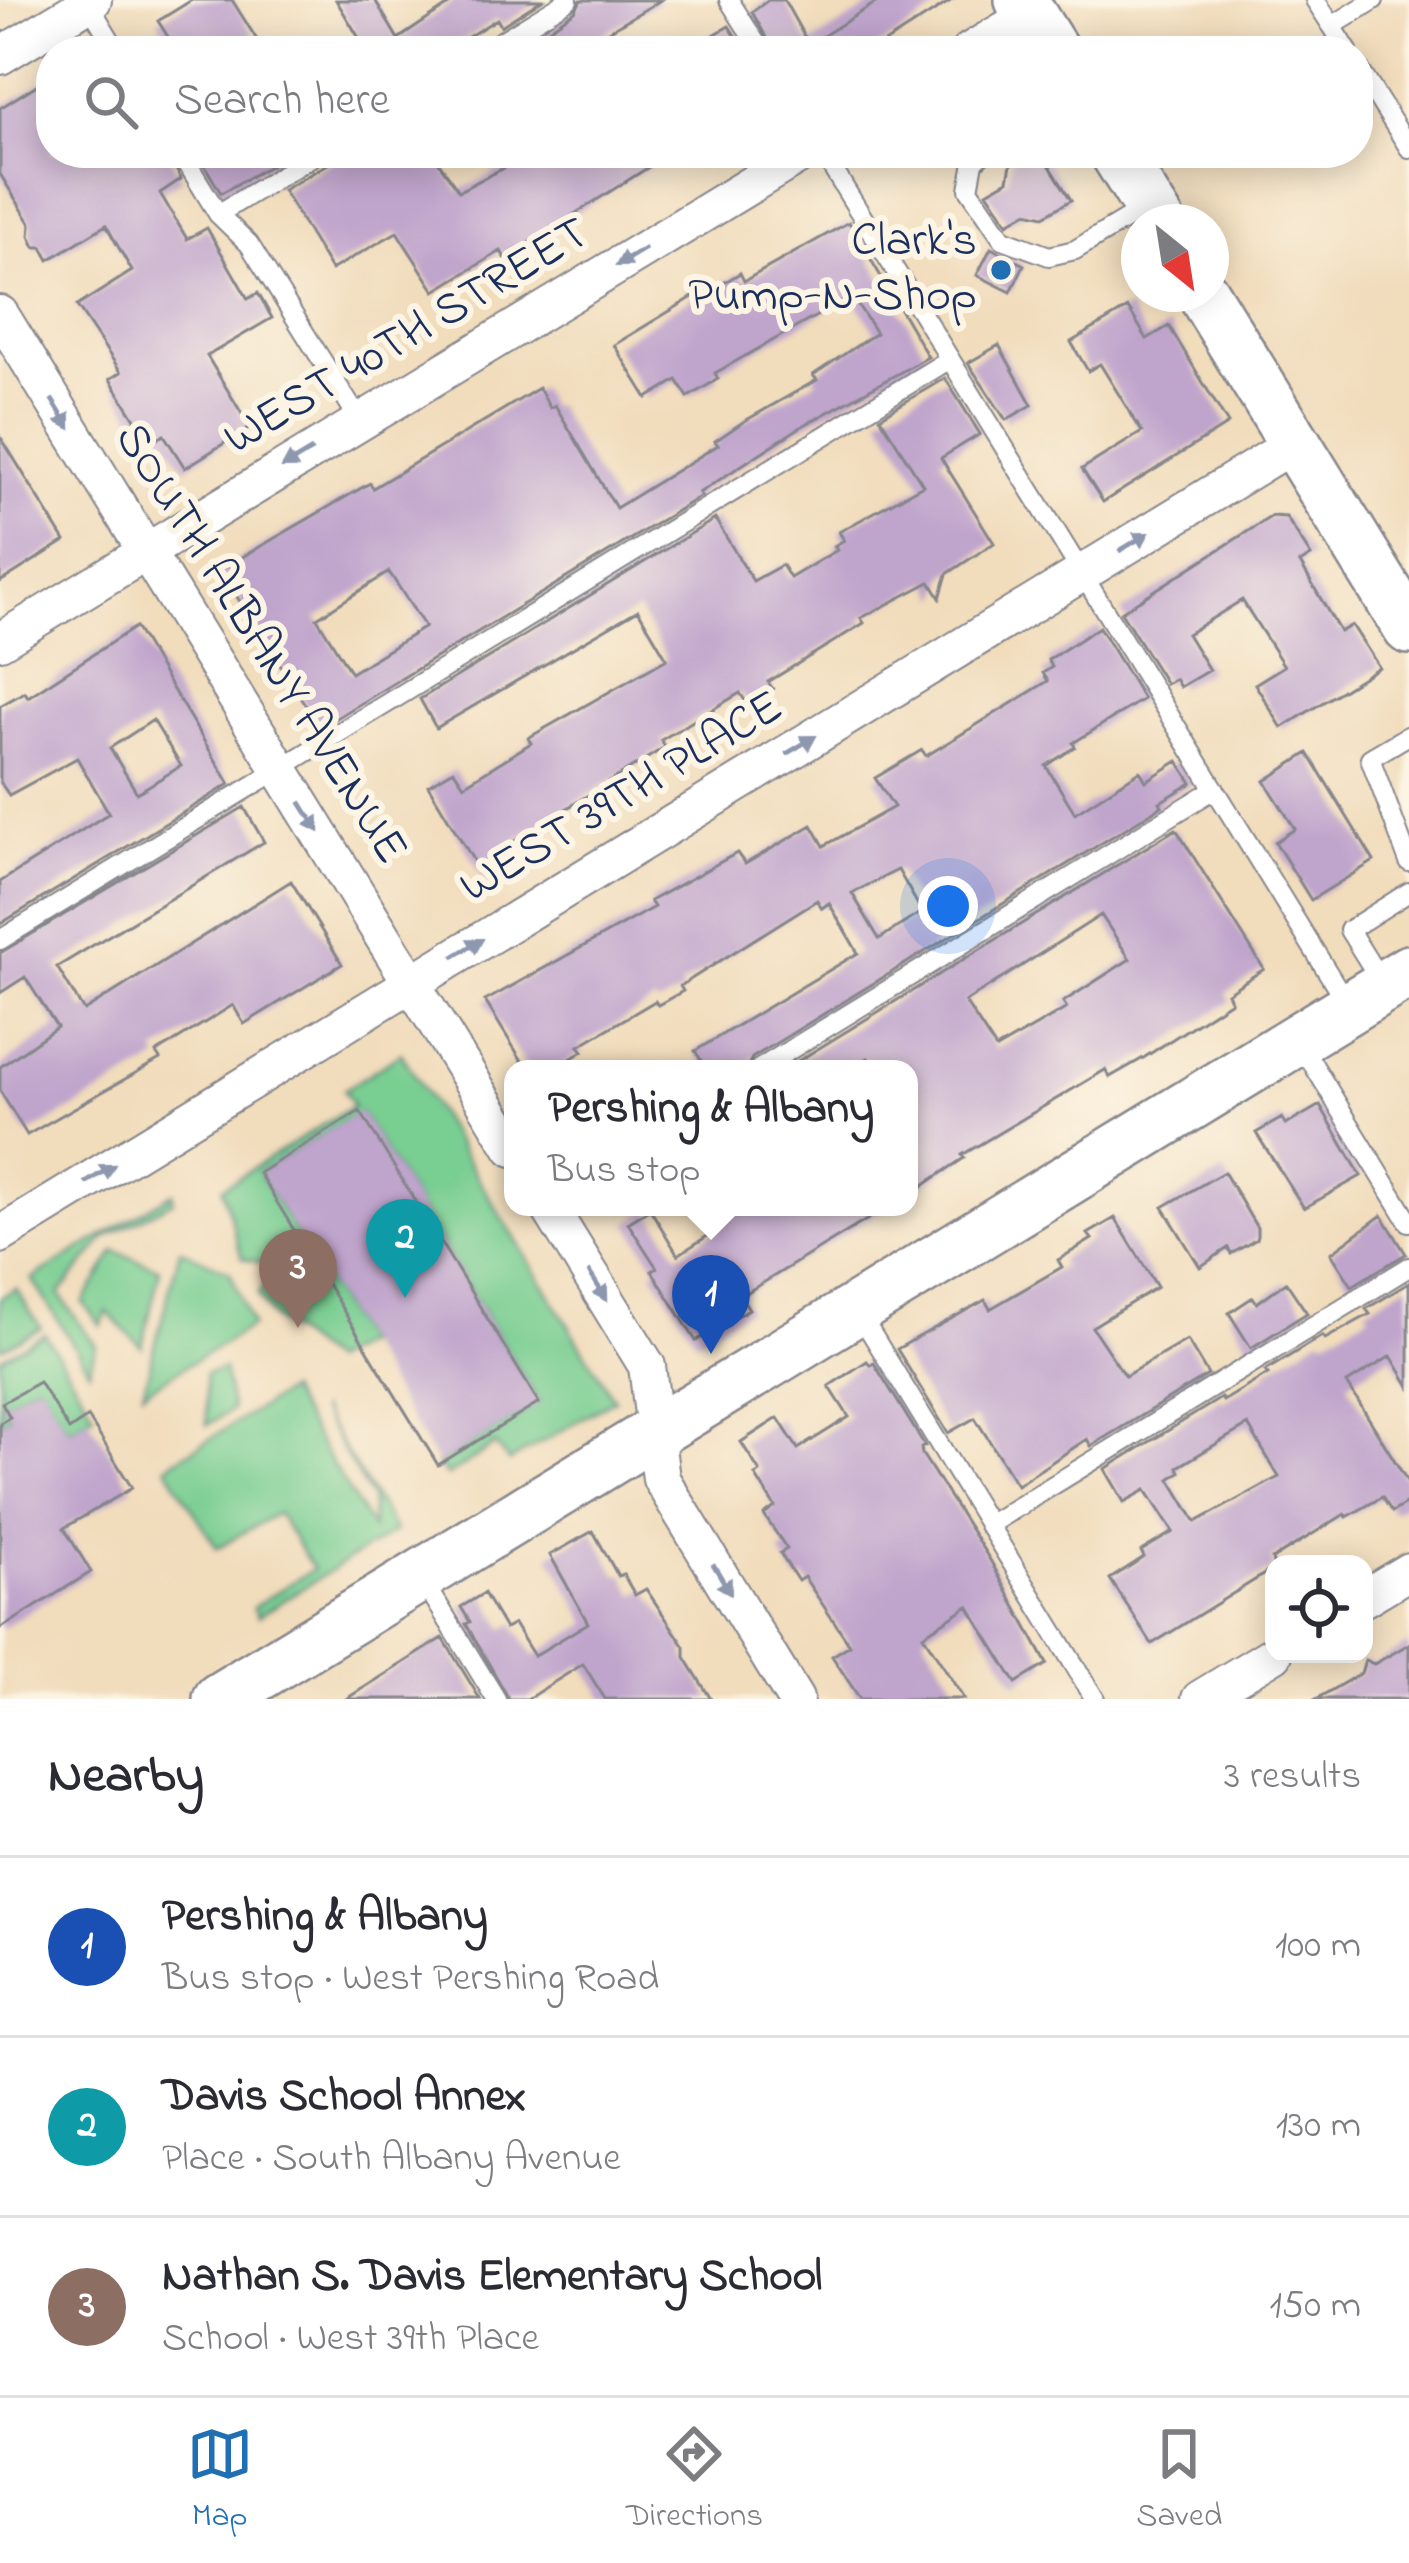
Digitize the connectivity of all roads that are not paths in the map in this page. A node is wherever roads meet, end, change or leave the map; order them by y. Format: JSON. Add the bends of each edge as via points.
{"nodes":[{"id":1,"x":568,"y":0,"type":"edge"},
{"id":2,"x":729,"y":0,"type":"edge"},
{"id":3,"x":1315,"y":0,"type":"edge"},
{"id":4,"x":1374,"y":0,"type":"edge"},
{"id":5,"x":90,"y":2,"type":"edge"},
{"id":6,"x":1035,"y":22,"type":"edge"},
{"id":7,"x":1332,"y":26,"type":"junction"},
{"id":8,"x":109,"y":36,"type":"edge"},
{"id":9,"x":509,"y":36,"type":"edge"},
{"id":10,"x":751,"y":36,"type":"edge"},
{"id":11,"x":1004,"y":36,"type":"edge"},
{"id":12,"x":1338,"y":36,"type":"edge"},
{"id":13,"x":0,"y":56,"type":"edge"},
{"id":14,"x":1373,"y":91,"type":"edge"},
{"id":15,"x":1409,"y":148,"type":"edge"},
{"id":16,"x":190,"y":168,"type":"edge"},
{"id":17,"x":293,"y":168,"type":"edge"},
{"id":18,"x":778,"y":168,"type":"edge"},
{"id":19,"x":833,"y":168,"type":"edge"},
{"id":20,"x":973,"y":168,"type":"edge"},
{"id":21,"x":1125,"y":168,"type":"edge"},
{"id":22,"x":1148,"y":204,"type":"edge"},
{"id":23,"x":218,"y":214,"type":"junction"},
{"id":24,"x":1121,"y":229,"type":"edge"},
{"id":25,"x":1214,"y":312,"type":"edge"},
{"id":26,"x":0,"y":314,"type":"edge"},
{"id":27,"x":950,"y":359,"type":"junction"},
{"id":28,"x":360,"y":421,"type":"junction"},
{"id":29,"x":1295,"y":443,"type":"junction"},
{"id":30,"x":146,"y":551,"type":"junction"},
{"id":31,"x":1082,"y":573,"type":"junction"},
{"id":32,"x":1409,"y":628,"type":"edge"},
{"id":33,"x":0,"y":641,"type":"edge"},
{"id":34,"x":1409,"y":735,"type":"edge"},
{"id":35,"x":280,"y":769,"type":"junction"},
{"id":36,"x":1215,"y":789,"type":"junction"},
{"id":37,"x":1409,"y":862,"type":"edge"},
{"id":38,"x":1409,"y":892,"type":"edge"},
{"id":39,"x":0,"y":940,"type":"edge"},
{"id":40,"x":411,"y":982,"type":"junction"},
{"id":41,"x":1381,"y":988,"type":"edge"},
{"id":42,"x":1298,"y":1039,"type":"junction"},
{"id":43,"x":774,"y":1060,"type":"edge"},
{"id":44,"x":504,"y":1133,"type":"edge"},
{"id":45,"x":555,"y":1216,"type":"edge"},
{"id":46,"x":1409,"y":1222,"type":"edge"},
{"id":47,"x":0,"y":1235,"type":"edge"},
{"id":48,"x":1409,"y":1267,"type":"edge"},
{"id":49,"x":857,"y":1309,"type":"junction"},
{"id":50,"x":653,"y":1434,"type":"junction"},
{"id":51,"x":988,"y":1525,"type":"junction"},
{"id":52,"x":1409,"y":1571,"type":"edge"},
{"id":53,"x":420,"y":1576,"type":"junction"},
{"id":54,"x":1373,"y":1593,"type":"edge"},
{"id":55,"x":1265,"y":1659,"type":"edge"},
{"id":56,"x":219,"y":1699,"type":"edge"},
{"id":57,"x":496,"y":1699,"type":"edge"},
{"id":58,"x":795,"y":1699,"type":"edge"},
{"id":59,"x":1095,"y":1699,"type":"edge"},
{"id":60,"x":1200,"y":1699,"type":"edge"}],
"edges":[{"from":1,"to":9,"type":"lane"},
{"from":2,"to":10,"type":"lane"},
{"from":3,"to":7,"type":"lane"},
{"from":4,"to":7,"type":"lane"},
{"from":5,"to":8,"type":"lane"},
{"from":5,"to":13,"type":"street"},
{"from":6,"to":11,"type":"street"},
{"from":7,"to":12,"type":"lane"},
{"from":14,"to":15,"type":"lane"},
{"from":16,"to":23,"type":"lane"},
{"from":17,"to":23,"type":"lane"},
{"from":18,"to":28,"type":"street","name":"WEST 40TH STREET","one_way":true},
{"from":19,"to":27,"type":"lane"},
{"from":20,"to":24,"type":"lane","via":[[969,189],[994,231],[1027,249],[1062,256]]},
{"from":21,"to":22,"type":"street"},
{"from":23,"to":28,"type":"lane","via":[[249,244]]},
{"from":25,"to":29,"type":"street"},
{"from":26,"to":30,"type":"street","name":"SOUTH ALBANY AVENUE","one_way":true},
{"from":27,"to":31,"type":"lane"},
{"from":27,"to":35,"type":"lane"},
{"from":28,"to":30,"type":"street","name":"WEST 40TH STREET","one_way":true},
{"from":31,"to":29,"type":"street","name":"WEST 39TH PLACE","one_way":true},
{"from":29,"to":32,"type":"street"},
{"from":30,"to":33,"type":"street","name":"WEST 40TH STREET"},
{"from":30,"to":35,"type":"street","name":"SOUTH ALBANY AVENUE"},
{"from":31,"to":36,"type":"lane"},
{"from":40,"to":31,"type":"street","name":"WEST 39TH PLACE","one_way":true},
{"from":34,"to":37,"type":"lane","via":[[1370,758]]},
{"from":35,"to":39,"type":"lane"},
{"from":35,"to":40,"type":"street","name":"SOUTH ALBANY AVENUE","one_way":true},
{"from":36,"to":41,"type":"lane"},
{"from":36,"to":43,"type":"lane"},
{"from":38,"to":41,"type":"lane","via":[[1349,930]]},
{"from":40,"to":44,"type":"street","name":"SOUTH ALBANY AVENUE"},
{"from":47,"to":40,"type":"street","name":"WEST 39TH PLACE","one_way":true},
{"from":41,"to":42,"type":"street"},
{"from":42,"to":46,"type":"lane"},
{"from":42,"to":49,"type":"street"},
{"from":45,"to":50,"type":"street","one_way":true,"via":[[647,1366]]},
{"from":48,"to":51,"type":"lane"},
{"from":49,"to":50,"type":"street"},
{"from":49,"to":51,"type":"lane"},
{"from":50,"to":53,"type":"street"},
{"from":50,"to":58,"type":"street","one_way":true,"via":[[661,1479]]},
{"from":51,"to":59,"type":"lane"},
{"from":52,"to":54,"type":"street"},
{"from":53,"to":56,"type":"street"},
{"from":53,"to":57,"type":"lane"},
{"from":55,"to":60,"type":"street"}]}
